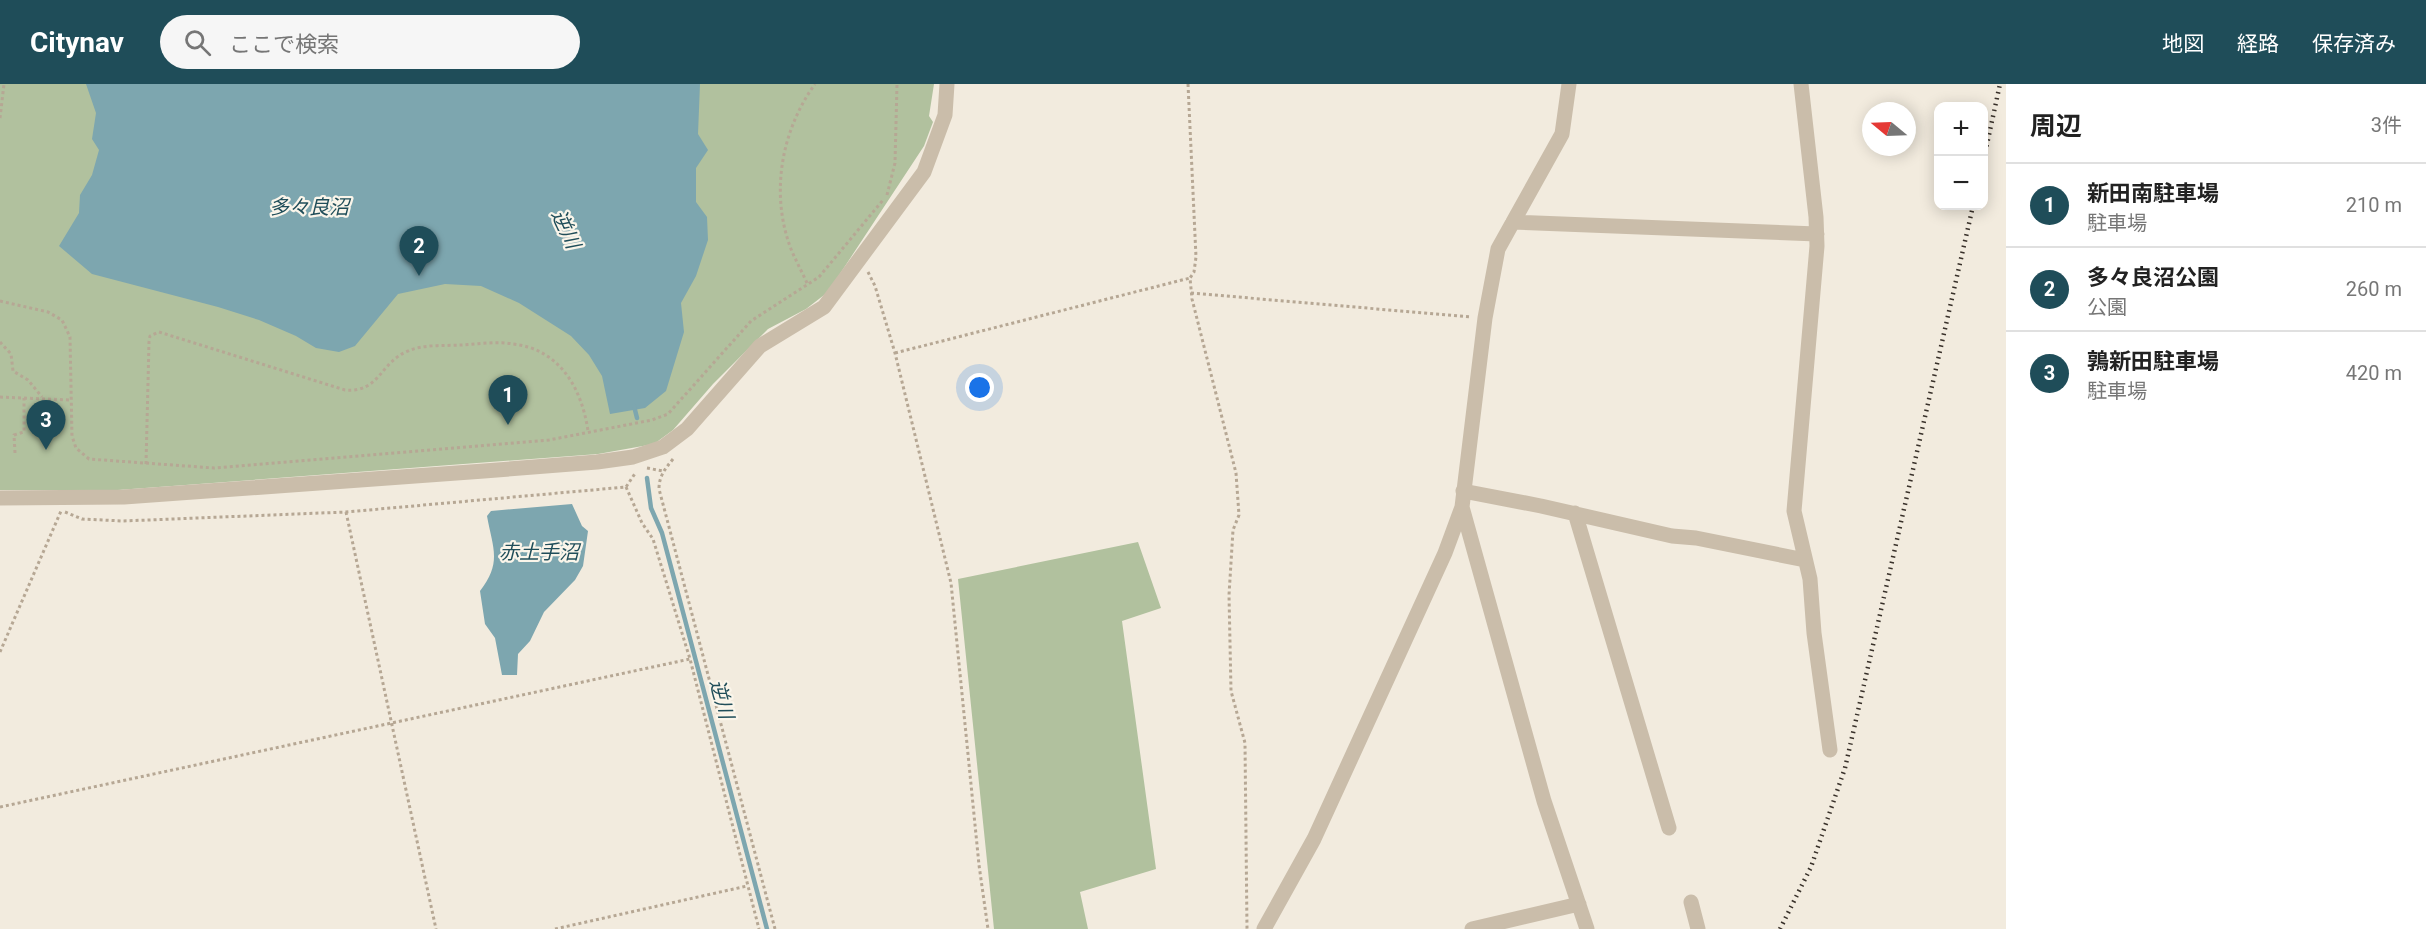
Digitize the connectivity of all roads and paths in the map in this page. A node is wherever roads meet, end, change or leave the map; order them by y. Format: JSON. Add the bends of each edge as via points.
{"nodes":[{"id":1,"x":4,"y":84,"type":"edge"},
{"id":2,"x":815,"y":84,"type":"edge"},
{"id":3,"x":897,"y":84,"type":"edge"},
{"id":4,"x":947,"y":84,"type":"edge"},
{"id":5,"x":1188,"y":84,"type":"edge"},
{"id":6,"x":1569,"y":84,"type":"edge"},
{"id":7,"x":1801,"y":84,"type":"edge"},
{"id":8,"x":0,"y":118,"type":"edge"},
{"id":9,"x":1513,"y":222,"type":"junction"},
{"id":10,"x":1816,"y":234,"type":"junction"},
{"id":11,"x":861,"y":259,"type":"junction"},
{"id":12,"x":1190,"y":278,"type":"junction"},
{"id":13,"x":807,"y":283,"type":"junction"},
{"id":14,"x":1191,"y":293,"type":"junction"},
{"id":15,"x":0,"y":301,"type":"edge"},
{"id":16,"x":1485,"y":318,"type":"junction"},
{"id":17,"x":0,"y":342,"type":"edge"},
{"id":18,"x":895,"y":353,"type":"junction"},
{"id":19,"x":0,"y":397,"type":"edge"},
{"id":20,"x":42,"y":397,"type":"junction"},
{"id":21,"x":24,"y":398,"type":"junction"},
{"id":22,"x":71,"y":400,"type":"junction"},
{"id":23,"x":588,"y":431,"type":"junction"},
{"id":24,"x":15,"y":453,"type":"dead end"},
{"id":25,"x":677,"y":455,"type":"dead end"},
{"id":26,"x":146,"y":465,"type":"junction"},
{"id":27,"x":663,"y":471,"type":"junction"},
{"id":28,"x":626,"y":487,"type":"junction"},
{"id":29,"x":1463,"y":491,"type":"junction"},
{"id":30,"x":0,"y":498,"type":"edge"},
{"id":31,"x":61,"y":505,"type":"junction"},
{"id":32,"x":1462,"y":507,"type":"junction"},
{"id":33,"x":346,"y":512,"type":"junction"},
{"id":34,"x":1575,"y":513,"type":"junction"},
{"id":35,"x":1805,"y":560,"type":"junction"},
{"id":36,"x":0,"y":652,"type":"edge"},
{"id":37,"x":690,"y":659,"type":"junction"},
{"id":38,"x":392,"y":725,"type":"junction"},
{"id":39,"x":1830,"y":750,"type":"dead end"},
{"id":40,"x":0,"y":807,"type":"edge"},
{"id":41,"x":1669,"y":828,"type":"dead end"},
{"id":42,"x":747,"y":886,"type":"junction"},
{"id":43,"x":1691,"y":902,"type":"dead end"},
{"id":44,"x":1579,"y":904,"type":"junction"},
{"id":45,"x":436,"y":929,"type":"edge"},
{"id":46,"x":555,"y":929,"type":"edge"},
{"id":47,"x":759,"y":929,"type":"edge"},
{"id":48,"x":775,"y":929,"type":"edge"},
{"id":49,"x":988,"y":929,"type":"edge"},
{"id":50,"x":1247,"y":929,"type":"edge"},
{"id":51,"x":1264,"y":929,"type":"edge"},
{"id":52,"x":1472,"y":929,"type":"edge"},
{"id":53,"x":1587,"y":929,"type":"edge"},
{"id":54,"x":1698,"y":929,"type":"edge"}],
"edges":[{"from":1,"to":8,"type":"path"},
{"from":2,"to":13,"type":"path","via":[[796,115],[781,170],[781,197],[791,248]]},
{"from":3,"to":13,"type":"path","via":[[896,163],[888,195],[819,277]]},
{"from":4,"to":11,"type":"street","via":[[945,115],[924,172]]},
{"from":5,"to":12,"type":"path","via":[[1196,257]]},
{"from":6,"to":9,"type":"street","via":[[1562,134]]},
{"from":7,"to":10,"type":"street"},
{"from":9,"to":10,"type":"street"},
{"from":9,"to":16,"type":"street","via":[[1498,249]]},
{"from":10,"to":35,"type":"street","via":[[1794,511]]},
{"from":11,"to":18,"type":"path","via":[[875,286]]},
{"from":11,"to":31,"type":"street","via":[[824,307],[760,346],[687,429],[651,452],[597,462]]},
{"from":12,"to":14,"type":"path"},
{"from":12,"to":18,"type":"path"},
{"from":13,"to":23,"type":"path","via":[[751,321],[668,414]]},
{"from":14,"to":16,"type":"path"},
{"from":14,"to":50,"type":"path","via":[[1236,473],[1239,515],[1233,530],[1231,691],[1245,743]]},
{"from":15,"to":22,"type":"path","via":[[48,312],[62,320],[70,337]]},
{"from":16,"to":29,"type":"street"},
{"from":17,"to":20,"type":"path","via":[[10,354],[13,371],[28,380]]},
{"from":18,"to":49,"type":"path","via":[[951,583]]},
{"from":19,"to":21,"type":"path"},
{"from":20,"to":21,"type":"path"},
{"from":20,"to":22,"type":"path"},
{"from":21,"to":24,"type":"path","via":[[24,432],[15,435]]},
{"from":22,"to":26,"type":"path","via":[[72,436],[81,454],[99,462]]},
{"from":23,"to":26,"type":"path","via":[[549,440],[214,468]]},
{"from":23,"to":26,"type":"path","via":[[585,408],[572,380],[550,358],[514,344],[417,348],[394,358],[373,383],[355,391],[159,332],[150,336],[149,342]]},
{"from":25,"to":27,"type":"path"},
{"from":27,"to":28,"type":"path","via":[[642,468]]},
{"from":27,"to":48,"type":"path","via":[[659,489]]},
{"from":28,"to":33,"type":"path"},
{"from":28,"to":37,"type":"path","via":[[653,539]]},
{"from":29,"to":32,"type":"street"},
{"from":29,"to":34,"type":"street"},
{"from":30,"to":31,"type":"street"},
{"from":31,"to":33,"type":"path","via":[[82,519],[123,521]]},
{"from":31,"to":36,"type":"path"},
{"from":32,"to":44,"type":"street","via":[[1544,801]]},
{"from":32,"to":51,"type":"street","via":[[1445,553],[1314,839]]},
{"from":33,"to":38,"type":"path"},
{"from":34,"to":35,"type":"street","via":[[1672,536]]},
{"from":34,"to":41,"type":"street"},
{"from":35,"to":39,"type":"street"},
{"from":37,"to":38,"type":"path"},
{"from":37,"to":42,"type":"path"},
{"from":38,"to":40,"type":"path"},
{"from":38,"to":45,"type":"path"},
{"from":42,"to":46,"type":"path"},
{"from":42,"to":47,"type":"path"},
{"from":43,"to":54,"type":"street"},
{"from":44,"to":52,"type":"street"},
{"from":44,"to":53,"type":"street"}]}
